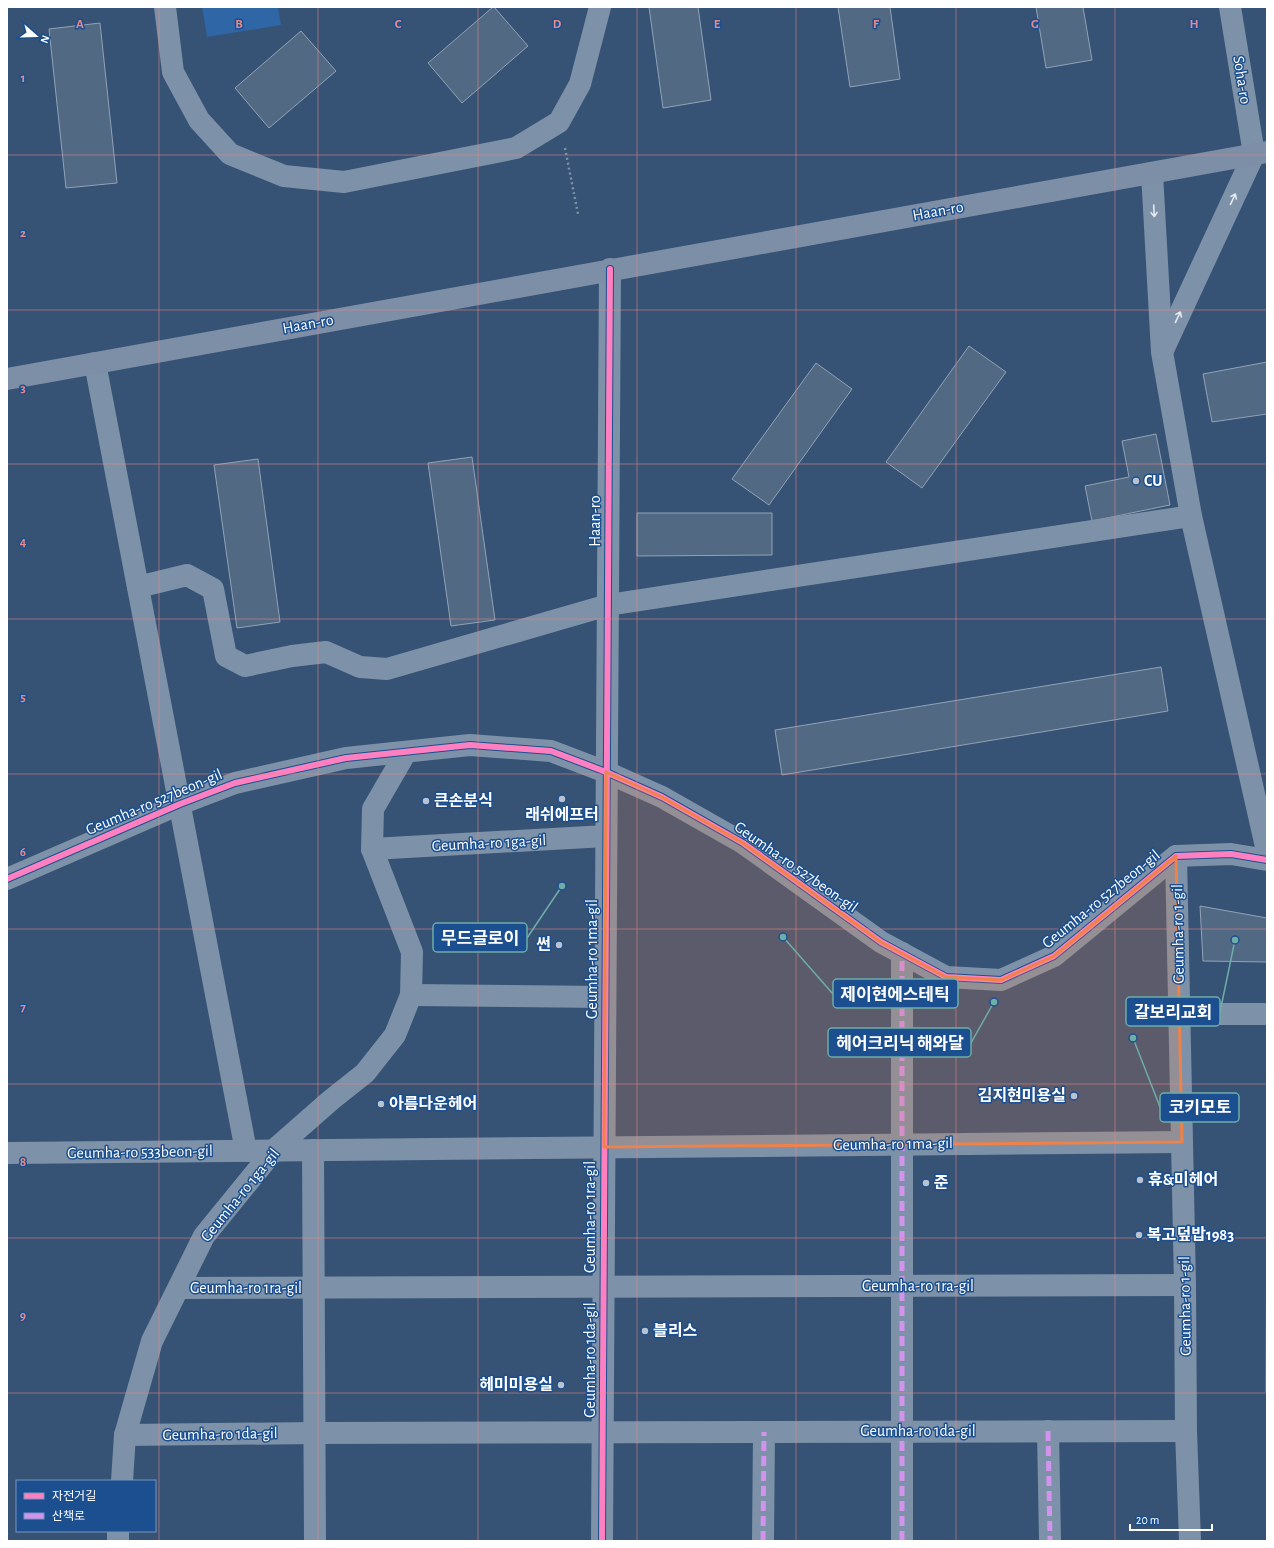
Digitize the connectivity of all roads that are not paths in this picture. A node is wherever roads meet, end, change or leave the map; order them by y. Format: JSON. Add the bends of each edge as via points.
{"nodes":[{"id":1,"x":165,"y":7,"type":"edge"},
{"id":2,"x":600,"y":7,"type":"edge"},
{"id":3,"x":1230,"y":7,"type":"edge"},
{"id":4,"x":1261,"y":153,"type":"edge"},
{"id":5,"x":1152,"y":172,"type":"junction"},
{"id":6,"x":610,"y":269,"type":"junction"},
{"id":7,"x":1162,"y":352,"type":"junction"},
{"id":8,"x":95,"y":363,"type":"junction"},
{"id":9,"x":7,"y":379,"type":"edge"},
{"id":10,"x":1191,"y":516,"type":"junction"},
{"id":11,"x":138,"y":587,"type":"junction"},
{"id":12,"x":608,"y":605,"type":"junction"},
{"id":13,"x":406,"y":752,"type":"junction"},
{"id":14,"x":606,"y":772,"type":"junction"},
{"id":15,"x":180,"y":804,"type":"junction"},
{"id":16,"x":606,"y":836,"type":"junction"},
{"id":17,"x":372,"y":849,"type":"junction"},
{"id":18,"x":1267,"y":851,"type":"edge"},
{"id":19,"x":1176,"y":856,"type":"junction"},
{"id":20,"x":1267,"y":860,"type":"edge"},
{"id":21,"x":7,"y":879,"type":"edge"},
{"id":22,"x":902,"y":953,"type":"junction"},
{"id":23,"x":411,"y":995,"type":"junction"},
{"id":24,"x":605,"y":997,"type":"junction"},
{"id":25,"x":1179,"y":1014,"type":"junction"},
{"id":26,"x":1267,"y":1014,"type":"edge"},
{"id":27,"x":1182,"y":1142,"type":"junction"},
{"id":28,"x":902,"y":1144,"type":"junction"},
{"id":29,"x":604,"y":1147,"type":"junction"},
{"id":30,"x":274,"y":1150,"type":"junction"},
{"id":31,"x":312,"y":1150,"type":"junction"},
{"id":32,"x":246,"y":1151,"type":"junction"},
{"id":33,"x":7,"y":1153,"type":"edge"},
{"id":34,"x":902,"y":1286,"type":"junction"},
{"id":35,"x":1185,"y":1286,"type":"junction"},
{"id":36,"x":603,"y":1287,"type":"junction"},
{"id":37,"x":179,"y":1288,"type":"junction"},
{"id":38,"x":313,"y":1288,"type":"junction"},
{"id":39,"x":902,"y":1431,"type":"junction"},
{"id":40,"x":1048,"y":1431,"type":"junction"},
{"id":41,"x":1186,"y":1431,"type":"junction"},
{"id":42,"x":602,"y":1432,"type":"junction"},
{"id":43,"x":764,"y":1432,"type":"junction"},
{"id":44,"x":314,"y":1433,"type":"junction"},
{"id":45,"x":125,"y":1435,"type":"junction"},
{"id":46,"x":122,"y":1480,"type":"edge"},
{"id":47,"x":315,"y":1541,"type":"edge"},
{"id":48,"x":602,"y":1541,"type":"edge"},
{"id":49,"x":763,"y":1541,"type":"edge"},
{"id":50,"x":902,"y":1541,"type":"edge"},
{"id":51,"x":1050,"y":1541,"type":"edge"},
{"id":52,"x":1190,"y":1541,"type":"edge"}],
"edges":[{"from":1,"to":2,"type":"street","via":[[173,72],[199,120],[230,154],[284,176],[344,182],[516,148],[560,122],[580,84]]},
{"from":3,"to":4,"type":"street","name":"Soha-ro"},
{"from":4,"to":5,"type":"main road","name":"Haan-ro"},
{"from":7,"to":4,"type":"street","one_way":true},
{"from":5,"to":6,"type":"main road","name":"Haan-ro"},
{"from":5,"to":7,"type":"street","one_way":true},
{"from":6,"to":8,"type":"main road","name":"Haan-ro"},
{"from":6,"to":12,"type":"street","name":"Haan-ro"},
{"from":7,"to":10,"type":"street"},
{"from":8,"to":9,"type":"main road","name":"Haan-ro"},
{"from":8,"to":11,"type":"street"},
{"from":10,"to":12,"type":"street"},
{"from":10,"to":18,"type":"street"},
{"from":11,"to":12,"type":"street","via":[[187,575],[212,589],[226,656],[245,666],[326,652],[360,667],[387,669]]},
{"from":11,"to":15,"type":"street"},
{"from":12,"to":14,"type":"street","name":"Haan-ro"},
{"from":13,"to":14,"type":"street","name":"Geumha-ro 527beon-gil","via":[[470,745],[551,751]]},
{"from":13,"to":15,"type":"street","name":"Geumha-ro 527beon-gil","via":[[346,758],[235,783]]},
{"from":13,"to":17,"type":"street","name":"Geumha-ro 1ga-gil","via":[[373,809]]},
{"from":14,"to":16,"type":"street","name":"Geumha-ro 1ma-gil"},
{"from":14,"to":22,"type":"street","name":"Geumha-ro 527beon-gil","via":[[662,797],[744,843],[881,942]]},
{"from":15,"to":21,"type":"street","name":"Geumha-ro 527beon-gil"},
{"from":15,"to":32,"type":"street"},
{"from":16,"to":17,"type":"street","name":"Geumha-ro 1ga-gil"},
{"from":16,"to":24,"type":"street","name":"Geumha-ro 1ma-gil"},
{"from":17,"to":23,"type":"street","name":"Geumha-ro 1ga-gil","via":[[412,952]]},
{"from":19,"to":20,"type":"street","name":"Geumha-ro 527beon-gil","via":[[1230,854]]},
{"from":19,"to":22,"type":"street","name":"Geumha-ro 527beon-gil","via":[[1054,956],[1001,980],[946,977]]},
{"from":19,"to":25,"type":"street","name":"Geumha-ro 1-gil"},
{"from":22,"to":28,"type":"street"},
{"from":23,"to":24,"type":"street"},
{"from":23,"to":30,"type":"street","name":"Geumha-ro 1ga-gil","via":[[395,1035],[365,1073]]},
{"from":24,"to":29,"type":"street","name":"Geumha-ro 1ma-gil"},
{"from":25,"to":26,"type":"street"},
{"from":25,"to":27,"type":"street","name":"Geumha-ro 1-gil"},
{"from":27,"to":28,"type":"street","name":"Geumha-ro 1ma-gil"},
{"from":27,"to":35,"type":"street","name":"Geumha-ro 1-gil"},
{"from":28,"to":29,"type":"street","name":"Geumha-ro 1ma-gil"},
{"from":28,"to":34,"type":"street"},
{"from":29,"to":31,"type":"street","name":"Geumha-ro 1ma-gil"},
{"from":29,"to":36,"type":"street","name":"Geumha-ro 1ra-gil"},
{"from":30,"to":31,"type":"street","name":"Geumha-ro 1ma-gil"},
{"from":30,"to":32,"type":"street","name":"Geumha-ro 533beon-gil"},
{"from":30,"to":37,"type":"street","name":"Geumha-ro 1ga-gil","via":[[204,1236]]},
{"from":31,"to":38,"type":"street","name":"Geumha-ro 1ra-gil"},
{"from":32,"to":33,"type":"street","name":"Geumha-ro 533beon-gil"},
{"from":34,"to":35,"type":"street","name":"Geumha-ro 1ra-gil"},
{"from":34,"to":36,"type":"street","name":"Geumha-ro 1ra-gil"},
{"from":34,"to":39,"type":"street"},
{"from":35,"to":41,"type":"street","name":"Geumha-ro 1-gil"},
{"from":36,"to":38,"type":"street","name":"Geumha-ro 1ra-gil"},
{"from":36,"to":42,"type":"street","name":"Geumha-ro 1da-gil"},
{"from":37,"to":38,"type":"street","name":"Geumha-ro 1ra-gil"},
{"from":37,"to":45,"type":"street","name":"Geumha-ro 1ga-gil","via":[[152,1341]]},
{"from":38,"to":44,"type":"street"},
{"from":39,"to":40,"type":"street","name":"Geumha-ro 1da-gil"},
{"from":39,"to":43,"type":"street","name":"Geumha-ro 1da-gil"},
{"from":39,"to":50,"type":"street"},
{"from":40,"to":41,"type":"street","name":"Geumha-ro 1da-gil"},
{"from":40,"to":51,"type":"street"},
{"from":41,"to":52,"type":"street","name":"Geumha-ro 1-gil"},
{"from":42,"to":43,"type":"street","name":"Geumha-ro 1da-gil"},
{"from":42,"to":44,"type":"street","name":"Geumha-ro 1da-gil"},
{"from":42,"to":48,"type":"street"},
{"from":43,"to":49,"type":"street"},
{"from":44,"to":45,"type":"street","name":"Geumha-ro 1da-gil"},
{"from":44,"to":47,"type":"street"},
{"from":45,"to":46,"type":"street","name":"Geumha-ro 1ga-gil"}]}
